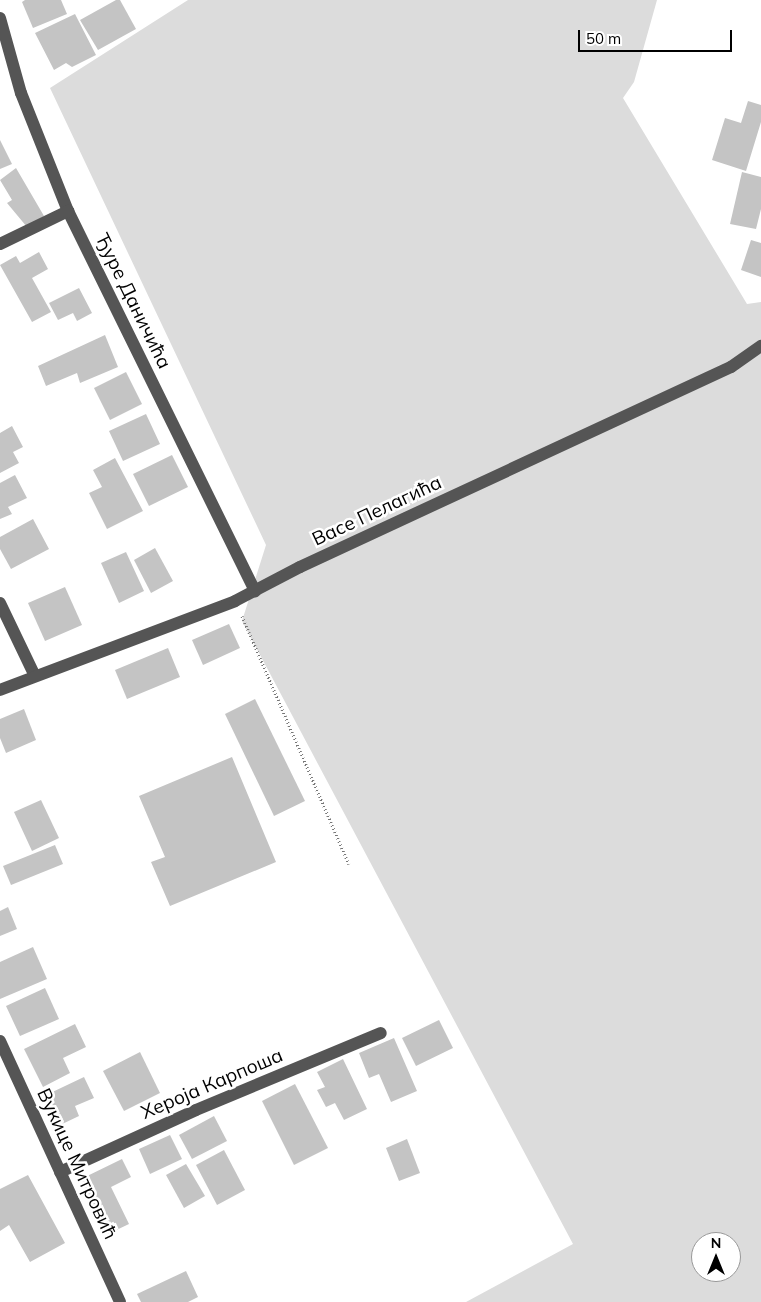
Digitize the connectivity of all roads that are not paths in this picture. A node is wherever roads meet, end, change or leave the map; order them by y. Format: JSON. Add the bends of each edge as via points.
{"nodes":[{"id":1,"x":0,"y":18,"type":"edge"},
{"id":2,"x":68,"y":211,"type":"junction"},
{"id":3,"x":0,"y":244,"type":"edge"},
{"id":4,"x":761,"y":346,"type":"edge"},
{"id":5,"x":255,"y":591,"type":"junction"},
{"id":6,"x":0,"y":603,"type":"edge"},
{"id":7,"x":35,"y":676,"type":"junction"},
{"id":8,"x":0,"y":690,"type":"edge"},
{"id":9,"x":381,"y":1033,"type":"dead end"},
{"id":10,"x":0,"y":1041,"type":"edge"},
{"id":11,"x":60,"y":1172,"type":"junction"},
{"id":12,"x":120,"y":1302,"type":"edge"}],
"edges":[{"from":1,"to":2,"type":"street","name":"Ђуре Даничића","via":[[21,93]]},
{"from":2,"to":3,"type":"street"},
{"from":2,"to":5,"type":"street","name":"Ђуре Даничића"},
{"from":4,"to":5,"type":"street","name":"Васе Пелагића","via":[[731,367]]},
{"from":5,"to":7,"type":"street","name":"Васе Пелагића"},
{"from":6,"to":7,"type":"street"},
{"from":7,"to":8,"type":"street","name":"Васе Пелагића"},
{"from":9,"to":11,"type":"street","name":"Хероја Карпоша","via":[[196,1110]]},
{"from":10,"to":11,"type":"street","name":"Вукице Митровић"},
{"from":11,"to":12,"type":"street","name":"Вукице Митровић"}]}
